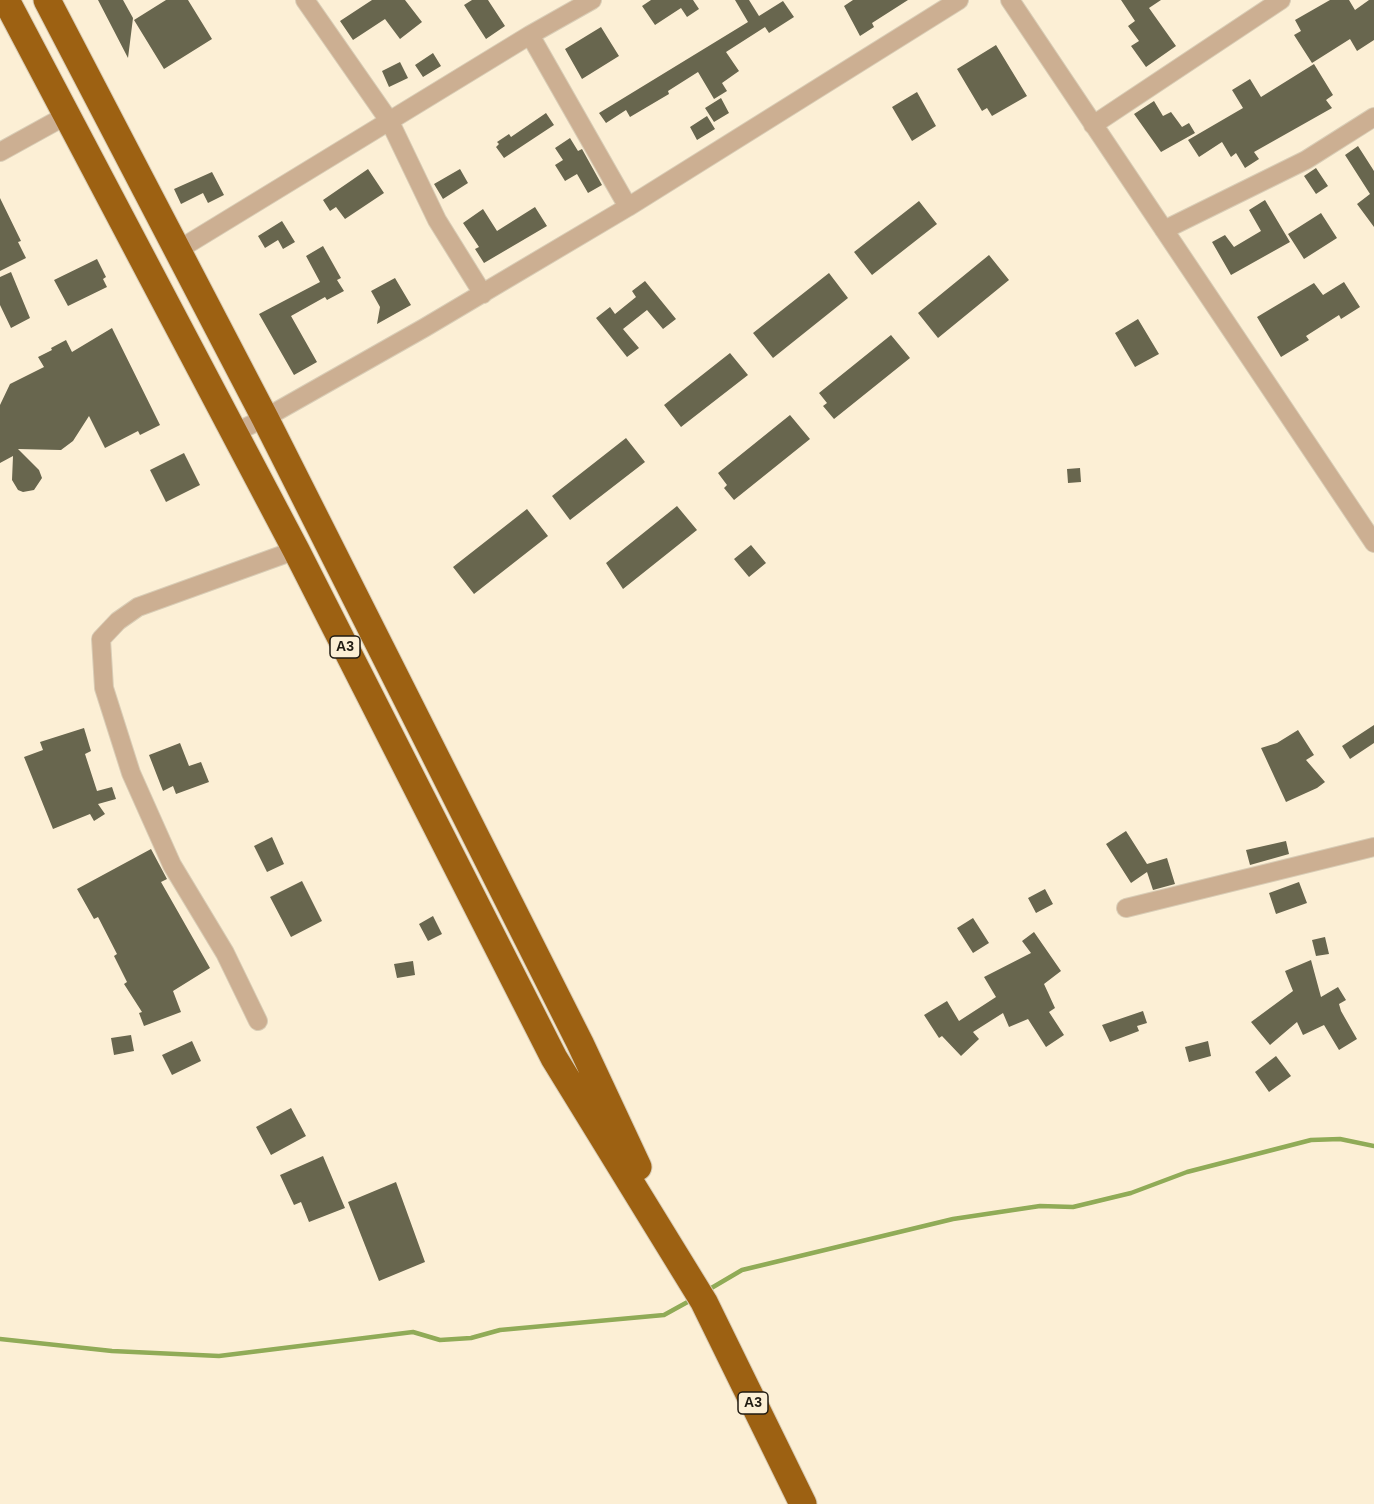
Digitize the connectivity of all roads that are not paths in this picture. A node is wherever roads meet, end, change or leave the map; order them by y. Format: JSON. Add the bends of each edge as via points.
{"nodes":[{"id":1,"x":6,"y":0,"type":"edge"},
{"id":2,"x":47,"y":0,"type":"edge"},
{"id":3,"x":305,"y":0,"type":"edge"},
{"id":4,"x":592,"y":0,"type":"edge"},
{"id":5,"x":959,"y":0,"type":"edge"},
{"id":6,"x":1010,"y":0,"type":"edge"},
{"id":7,"x":1281,"y":0,"type":"edge"},
{"id":8,"x":530,"y":35,"type":"junction"},
{"id":9,"x":67,"y":115,"type":"junction"},
{"id":10,"x":1374,"y":117,"type":"edge"},
{"id":11,"x":390,"y":122,"type":"junction"},
{"id":12,"x":1093,"y":124,"type":"junction"},
{"id":13,"x":0,"y":152,"type":"edge"},
{"id":14,"x":628,"y":207,"type":"junction"},
{"id":15,"x":1164,"y":230,"type":"junction"},
{"id":16,"x":178,"y":250,"type":"junction"},
{"id":17,"x":483,"y":294,"type":"junction"},
{"id":18,"x":265,"y":418,"type":"junction"},
{"id":19,"x":234,"y":433,"type":"junction"},
{"id":20,"x":1374,"y":543,"type":"edge"},
{"id":21,"x":296,"y":550,"type":"junction"},
{"id":22,"x":1374,"y":847,"type":"edge"},
{"id":23,"x":1126,"y":908,"type":"dead end"},
{"id":24,"x":258,"y":1021,"type":"dead end"},
{"id":25,"x":699,"y":1295,"type":"junction"},
{"id":26,"x":803,"y":1504,"type":"edge"}],
"edges":[{"from":1,"to":9,"type":"highway","number":"A3"},
{"from":2,"to":16,"type":"highway","number":"A3"},
{"from":3,"to":11,"type":"street"},
{"from":4,"to":8,"type":"street"},
{"from":5,"to":14,"type":"street"},
{"from":6,"to":12,"type":"street"},
{"from":7,"to":12,"type":"street"},
{"from":8,"to":11,"type":"street"},
{"from":8,"to":14,"type":"street"},
{"from":9,"to":13,"type":"street"},
{"from":9,"to":19,"type":"highway","number":"A3"},
{"from":10,"to":15,"type":"street","via":[[1306,160]]},
{"from":11,"to":16,"type":"street"},
{"from":11,"to":17,"type":"street","via":[[437,220]]},
{"from":12,"to":15,"type":"street"},
{"from":14,"to":17,"type":"street"},
{"from":15,"to":20,"type":"street"},
{"from":16,"to":18,"type":"highway","number":"A3"},
{"from":17,"to":18,"type":"street"},
{"from":18,"to":19,"type":"street"},
{"from":18,"to":25,"type":"highway","number":"A3","via":[[580,1042]]},
{"from":19,"to":21,"type":"highway","number":"A3"},
{"from":21,"to":24,"type":"street","via":[[138,608],[101,639],[104,688],[131,773],[172,865],[225,953]]},
{"from":21,"to":25,"type":"highway","number":"A3","via":[[554,1058]]},
{"from":22,"to":23,"type":"street"},
{"from":25,"to":26,"type":"highway","number":"A3"}]}
